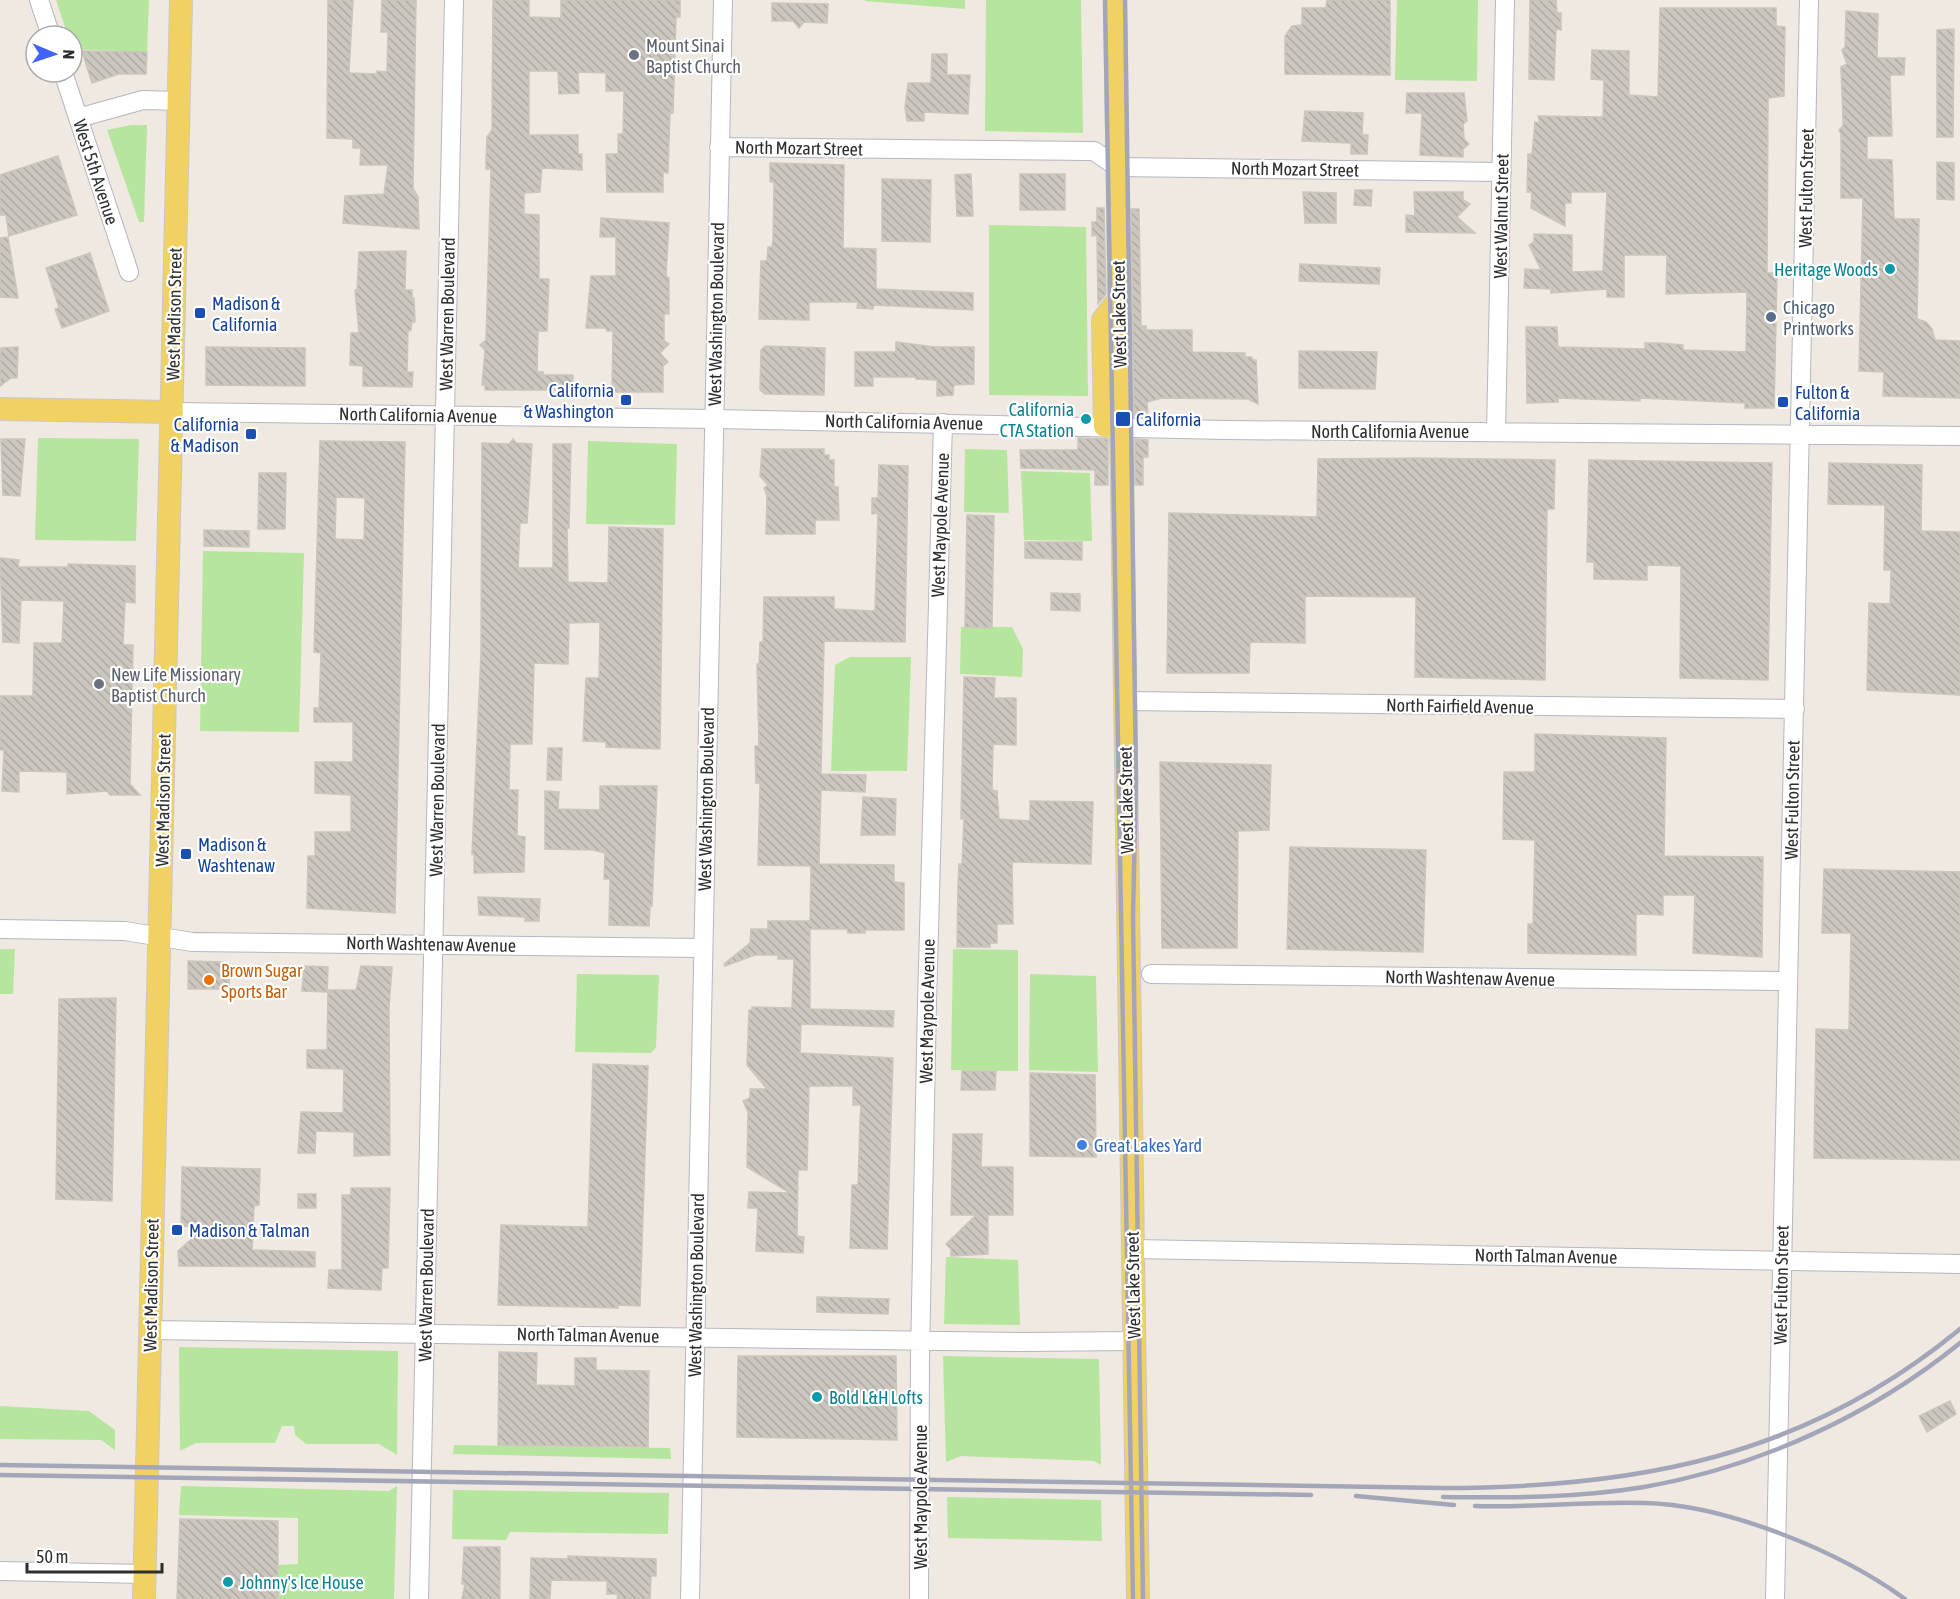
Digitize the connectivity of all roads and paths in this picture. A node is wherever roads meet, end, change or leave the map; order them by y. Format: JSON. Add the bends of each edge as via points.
{"nodes":[{"id":1,"x":39,"y":0,"type":"edge"},
{"id":2,"x":181,"y":0,"type":"edge"},
{"id":3,"x":454,"y":0,"type":"edge"},
{"id":4,"x":723,"y":0,"type":"edge"},
{"id":5,"x":1115,"y":0,"type":"edge"},
{"id":6,"x":1505,"y":0,"type":"edge"},
{"id":7,"x":1809,"y":0,"type":"edge"},
{"id":8,"x":47,"y":24,"type":"edge"},
{"id":9,"x":67,"y":84,"type":"edge"},
{"id":10,"x":179,"y":101,"type":"junction"},
{"id":11,"x":78,"y":118,"type":"junction"},
{"id":12,"x":1117,"y":137,"type":"junction"},
{"id":13,"x":720,"y":147,"type":"junction"},
{"id":14,"x":1094,"y":151,"type":"junction"},
{"id":15,"x":1117,"y":167,"type":"junction"},
{"id":16,"x":1502,"y":172,"type":"junction"},
{"id":17,"x":129,"y":272,"type":"dead end"},
{"id":18,"x":0,"y":410,"type":"edge"},
{"id":19,"x":172,"y":412,"type":"junction"},
{"id":20,"x":445,"y":415,"type":"junction"},
{"id":21,"x":714,"y":418,"type":"junction"},
{"id":22,"x":943,"y":423,"type":"junction"},
{"id":23,"x":1112,"y":426,"type":"junction"},
{"id":24,"x":1496,"y":432,"type":"junction"},
{"id":25,"x":1801,"y":434,"type":"junction"},
{"id":26,"x":1960,"y":436,"type":"edge"},
{"id":27,"x":1122,"y":448,"type":"junction"},
{"id":28,"x":1122,"y":481,"type":"junction"},
{"id":29,"x":1125,"y":700,"type":"junction"},
{"id":30,"x":1794,"y":709,"type":"junction"},
{"id":31,"x":0,"y":929,"type":"edge"},
{"id":32,"x":159,"y":937,"type":"junction"},
{"id":33,"x":434,"y":944,"type":"junction"},
{"id":34,"x":703,"y":948,"type":"junction"},
{"id":35,"x":1129,"y":975,"type":"junction"},
{"id":36,"x":1788,"y":981,"type":"junction"},
{"id":37,"x":1132,"y":1249,"type":"junction"},
{"id":38,"x":1782,"y":1260,"type":"junction"},
{"id":39,"x":1960,"y":1264,"type":"edge"},
{"id":40,"x":150,"y":1329,"type":"junction"},
{"id":41,"x":425,"y":1333,"type":"junction"},
{"id":42,"x":695,"y":1337,"type":"junction"},
{"id":43,"x":920,"y":1340,"type":"junction"},
{"id":44,"x":1134,"y":1341,"type":"junction"},
{"id":45,"x":0,"y":1570,"type":"edge"},
{"id":46,"x":145,"y":1574,"type":"junction"},
{"id":47,"x":144,"y":1599,"type":"edge"},
{"id":48,"x":419,"y":1599,"type":"edge"},
{"id":49,"x":690,"y":1599,"type":"edge"},
{"id":50,"x":919,"y":1599,"type":"edge"},
{"id":51,"x":1138,"y":1599,"type":"edge"},
{"id":52,"x":1776,"y":1599,"type":"edge"}],
"edges":[{"from":1,"to":8,"type":"street"},
{"from":2,"to":10,"type":"main road","name":"West Madison Street"},
{"from":3,"to":20,"type":"street","name":"West Warren Boulevard"},
{"from":4,"to":13,"type":"street","name":"West Washington Boulevard"},
{"from":5,"to":12,"type":"main road","name":"West Lake Street"},
{"from":6,"to":16,"type":"street","name":"West Walnut Street"},
{"from":7,"to":25,"type":"street","name":"West Fulton Street"},
{"from":9,"to":11,"type":"street","name":"West 5th Avenue"},
{"from":10,"to":11,"type":"street","via":[[143,100]]},
{"from":10,"to":19,"type":"main road","name":"West Madison Street"},
{"from":11,"to":17,"type":"street","name":"West 5th Avenue"},
{"from":12,"to":14,"type":"street"},
{"from":12,"to":15,"type":"main road","name":"West Lake Street"},
{"from":13,"to":14,"type":"street","name":"North Mozart Street"},
{"from":13,"to":21,"type":"street","name":"West Washington Boulevard"},
{"from":14,"to":15,"type":"street"},
{"from":15,"to":16,"type":"street","name":"North Mozart Street"},
{"from":15,"to":23,"type":"main road","name":"West Lake Street","via":[[1119,299]]},
{"from":16,"to":24,"type":"street","name":"West Walnut Street"},
{"from":18,"to":19,"type":"main road"},
{"from":19,"to":20,"type":"street","name":"North California Avenue"},
{"from":19,"to":32,"type":"main road","name":"West Madison Street"},
{"from":20,"to":21,"type":"street","name":"North California Avenue"},
{"from":20,"to":33,"type":"street","name":"West Warren Boulevard"},
{"from":21,"to":22,"type":"street","name":"North California Avenue"},
{"from":21,"to":34,"type":"street","name":"West Washington Boulevard"},
{"from":22,"to":23,"type":"street","name":"North California Avenue"},
{"from":22,"to":43,"type":"street","name":"West Maypole Avenue"},
{"from":23,"to":24,"type":"street","name":"North California Avenue"},
{"from":23,"to":27,"type":"main road","name":"West Lake Street"},
{"from":23,"to":27,"type":"main road"},
{"from":23,"to":28,"type":"main road","via":[[1134,471]]},
{"from":24,"to":25,"type":"street","name":"North California Avenue"},
{"from":25,"to":26,"type":"street","name":"North California Avenue"},
{"from":25,"to":30,"type":"street","name":"West Fulton Street"},
{"from":27,"to":28,"type":"main road","name":"West Lake Street"},
{"from":28,"to":29,"type":"main road","name":"West Lake Street"},
{"from":29,"to":30,"type":"street","name":"North Fairfield Avenue"},
{"from":29,"to":35,"type":"main road","name":"West Lake Street"},
{"from":30,"to":36,"type":"street","name":"West Fulton Street"},
{"from":31,"to":32,"type":"street","name":"North Washtenaw Avenue","via":[[125,931]]},
{"from":32,"to":33,"type":"street","name":"North Washtenaw Avenue","via":[[192,942]]},
{"from":32,"to":40,"type":"main road","name":"West Madison Street"},
{"from":33,"to":34,"type":"street","name":"North Washtenaw Avenue"},
{"from":33,"to":41,"type":"street","name":"West Warren Boulevard"},
{"from":34,"to":42,"type":"street","name":"West Washington Boulevard"},
{"from":35,"to":36,"type":"street","name":"North Washtenaw Avenue"},
{"from":35,"to":37,"type":"main road","name":"West Lake Street"},
{"from":36,"to":38,"type":"street","name":"West Fulton Street"},
{"from":37,"to":38,"type":"street","name":"North Talman Avenue"},
{"from":37,"to":44,"type":"main road","name":"West Lake Street"},
{"from":38,"to":39,"type":"street","name":"North Talman Avenue"},
{"from":38,"to":52,"type":"street","name":"West Fulton Street"},
{"from":40,"to":41,"type":"street","name":"North Talman Avenue"},
{"from":40,"to":46,"type":"main road","name":"West Madison Street"},
{"from":41,"to":42,"type":"street","name":"North Talman Avenue"},
{"from":41,"to":48,"type":"street","name":"West Warren Boulevard"},
{"from":42,"to":43,"type":"street","name":"North Talman Avenue"},
{"from":42,"to":49,"type":"street","name":"West Washington Boulevard"},
{"from":43,"to":44,"type":"street","name":"North Talman Avenue"},
{"from":43,"to":50,"type":"street","name":"West Maypole Avenue"},
{"from":44,"to":51,"type":"main road","name":"West Lake Street"},
{"from":45,"to":46,"type":"street"},
{"from":46,"to":47,"type":"main road","name":"West Madison Street"}]}
